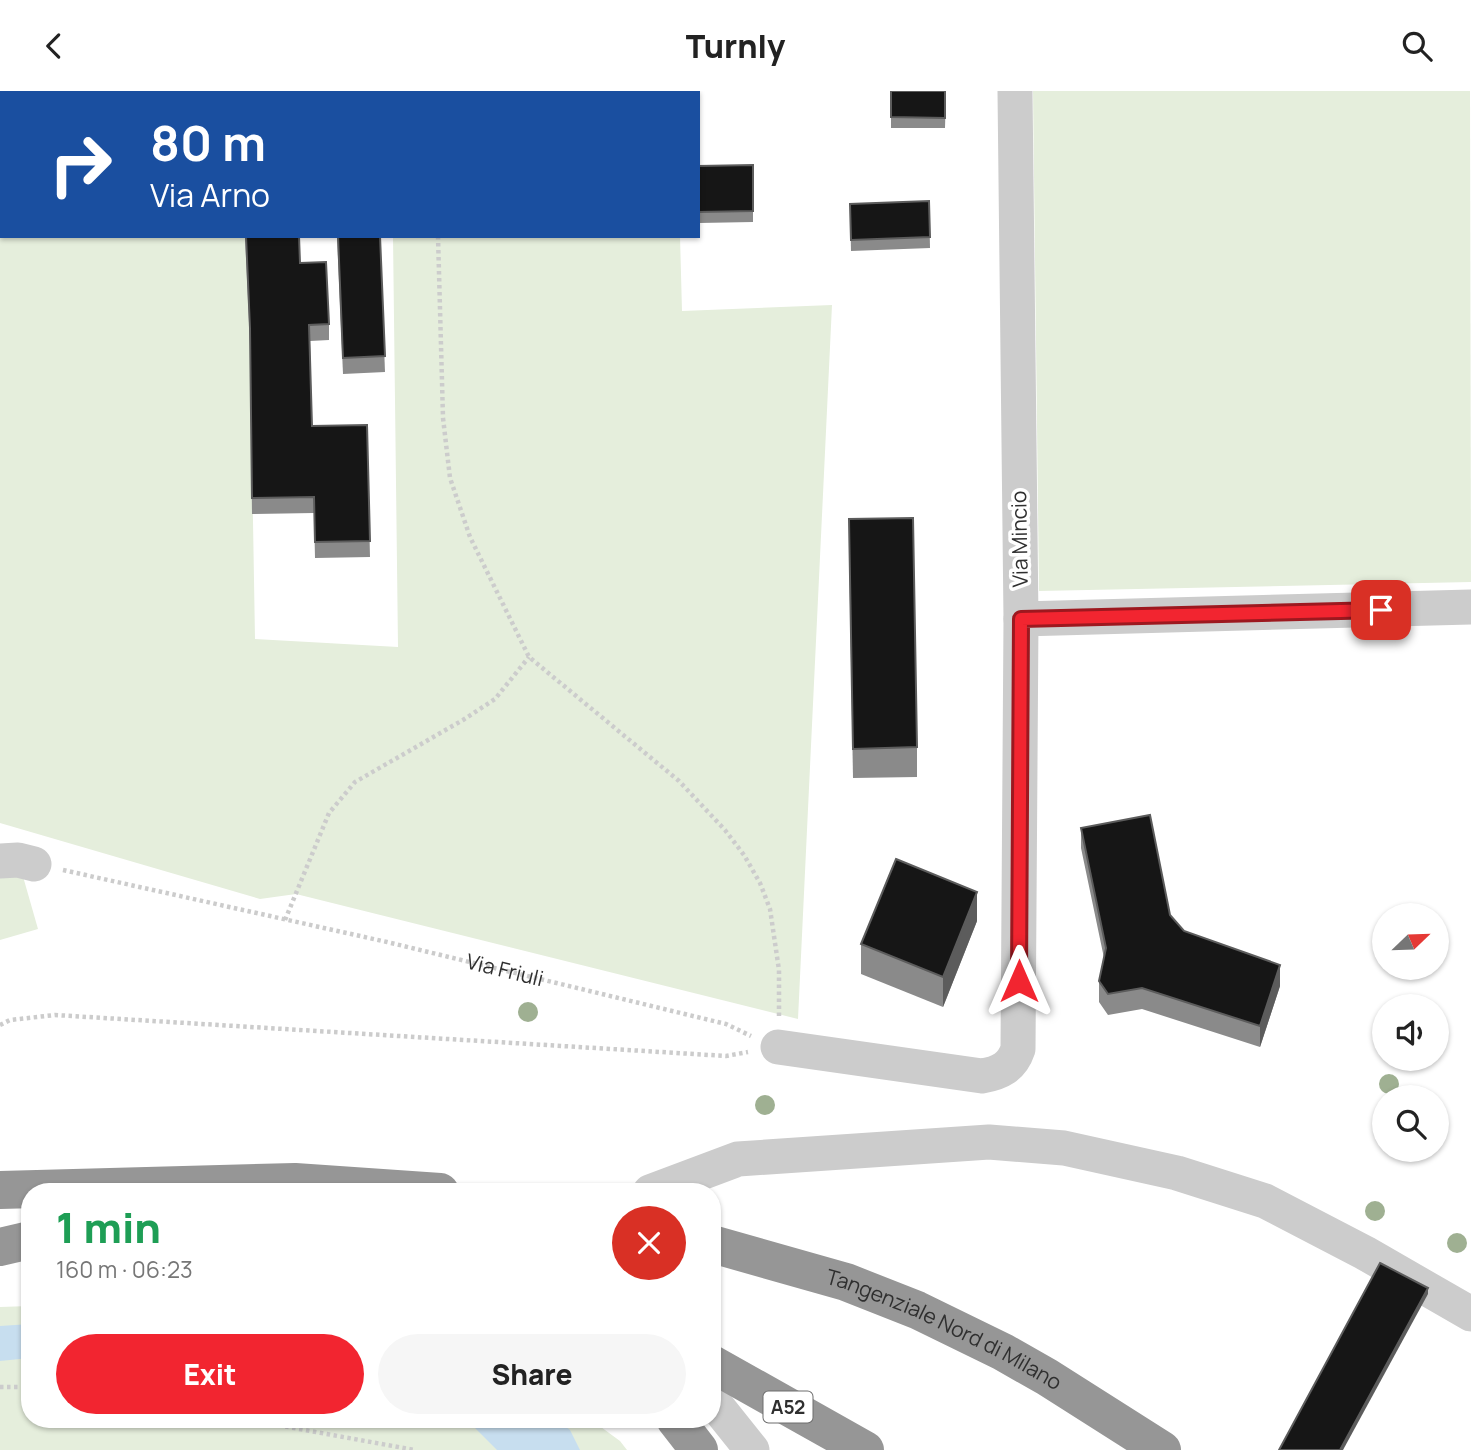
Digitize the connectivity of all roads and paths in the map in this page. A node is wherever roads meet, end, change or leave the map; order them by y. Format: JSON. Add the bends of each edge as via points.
{"nodes":[{"id":1,"x":1015,"y":91,"type":"edge"},
{"id":2,"x":438,"y":238,"type":"edge"},
{"id":3,"x":1471,"y":607,"type":"edge"},
{"id":4,"x":1021,"y":619,"type":"junction"},
{"id":5,"x":529,"y":657,"type":"junction"},
{"id":6,"x":0,"y":861,"type":"edge"},
{"id":7,"x":34,"y":864,"type":"joint"},
{"id":8,"x":285,"y":919,"type":"junction"},
{"id":9,"x":0,"y":1025,"type":"edge"},
{"id":10,"x":778,"y":1047,"type":"junction"},
{"id":11,"x":726,"y":1056,"type":"dead end"},
{"id":12,"x":258,"y":1183,"type":"edge"},
{"id":13,"x":310,"y":1183,"type":"edge"},
{"id":14,"x":674,"y":1183,"type":"edge"},
{"id":15,"x":21,"y":1189,"type":"edge"},
{"id":16,"x":0,"y":1190,"type":"edge"},
{"id":17,"x":21,"y":1233,"type":"edge"},
{"id":18,"x":0,"y":1234,"type":"edge"},
{"id":19,"x":21,"y":1242,"type":"edge"},
{"id":20,"x":0,"y":1247,"type":"edge"},
{"id":21,"x":721,"y":1247,"type":"edge"},
{"id":22,"x":1471,"y":1314,"type":"edge"},
{"id":23,"x":721,"y":1369,"type":"edge"},
{"id":24,"x":0,"y":1387,"type":"edge"},
{"id":25,"x":21,"y":1387,"type":"edge"},
{"id":26,"x":721,"y":1412,"type":"edge"},
{"id":27,"x":294,"y":1428,"type":"edge"},
{"id":28,"x":682,"y":1428,"type":"edge"},
{"id":29,"x":415,"y":1450,"type":"edge"},
{"id":30,"x":699,"y":1450,"type":"edge"},
{"id":31,"x":752,"y":1450,"type":"edge"},
{"id":32,"x":865,"y":1450,"type":"edge"},
{"id":33,"x":1162,"y":1450,"type":"edge"}],
"edges":[{"from":1,"to":4,"type":"street","name":"Via Mincio"},
{"from":2,"to":5,"type":"path","via":[[443,418],[450,478],[470,537]]},
{"from":3,"to":4,"type":"street"},
{"from":4,"to":10,"type":"street","name":"Via Mincio","via":[[1016,1055],[1006,1067],[974,1076]]},
{"from":5,"to":8,"type":"path","via":[[495,699],[355,782],[329,813]]},
{"from":5,"to":10,"type":"path","via":[[679,781],[744,855],[760,883],[775,933]]},
{"from":6,"to":7,"type":"street"},
{"from":7,"to":8,"type":"path","name":"Via Friuli"},
{"from":8,"to":10,"type":"path","name":"Via Friuli","via":[[726,1024]]},
{"from":9,"to":11,"type":"path","via":[[55,1015]]},
{"from":12,"to":13,"type":"highway"},
{"from":14,"to":22,"type":"street","via":[[738,1159],[989,1142],[1064,1148],[1177,1173],[1265,1201]]},
{"from":15,"to":16,"type":"highway"},
{"from":17,"to":18,"type":"highway"},
{"from":19,"to":20,"type":"highway"},
{"from":21,"to":33,"type":"highway","name":"Tangenziale Nord di Milano","via":[[846,1282],[917,1310],[1047,1377]]},
{"from":23,"to":32,"type":"highway","number":"A52"},
{"from":24,"to":25,"type":"path"},
{"from":26,"to":31,"type":"street"},
{"from":27,"to":29,"type":"path"},
{"from":28,"to":30,"type":"highway"}]}
